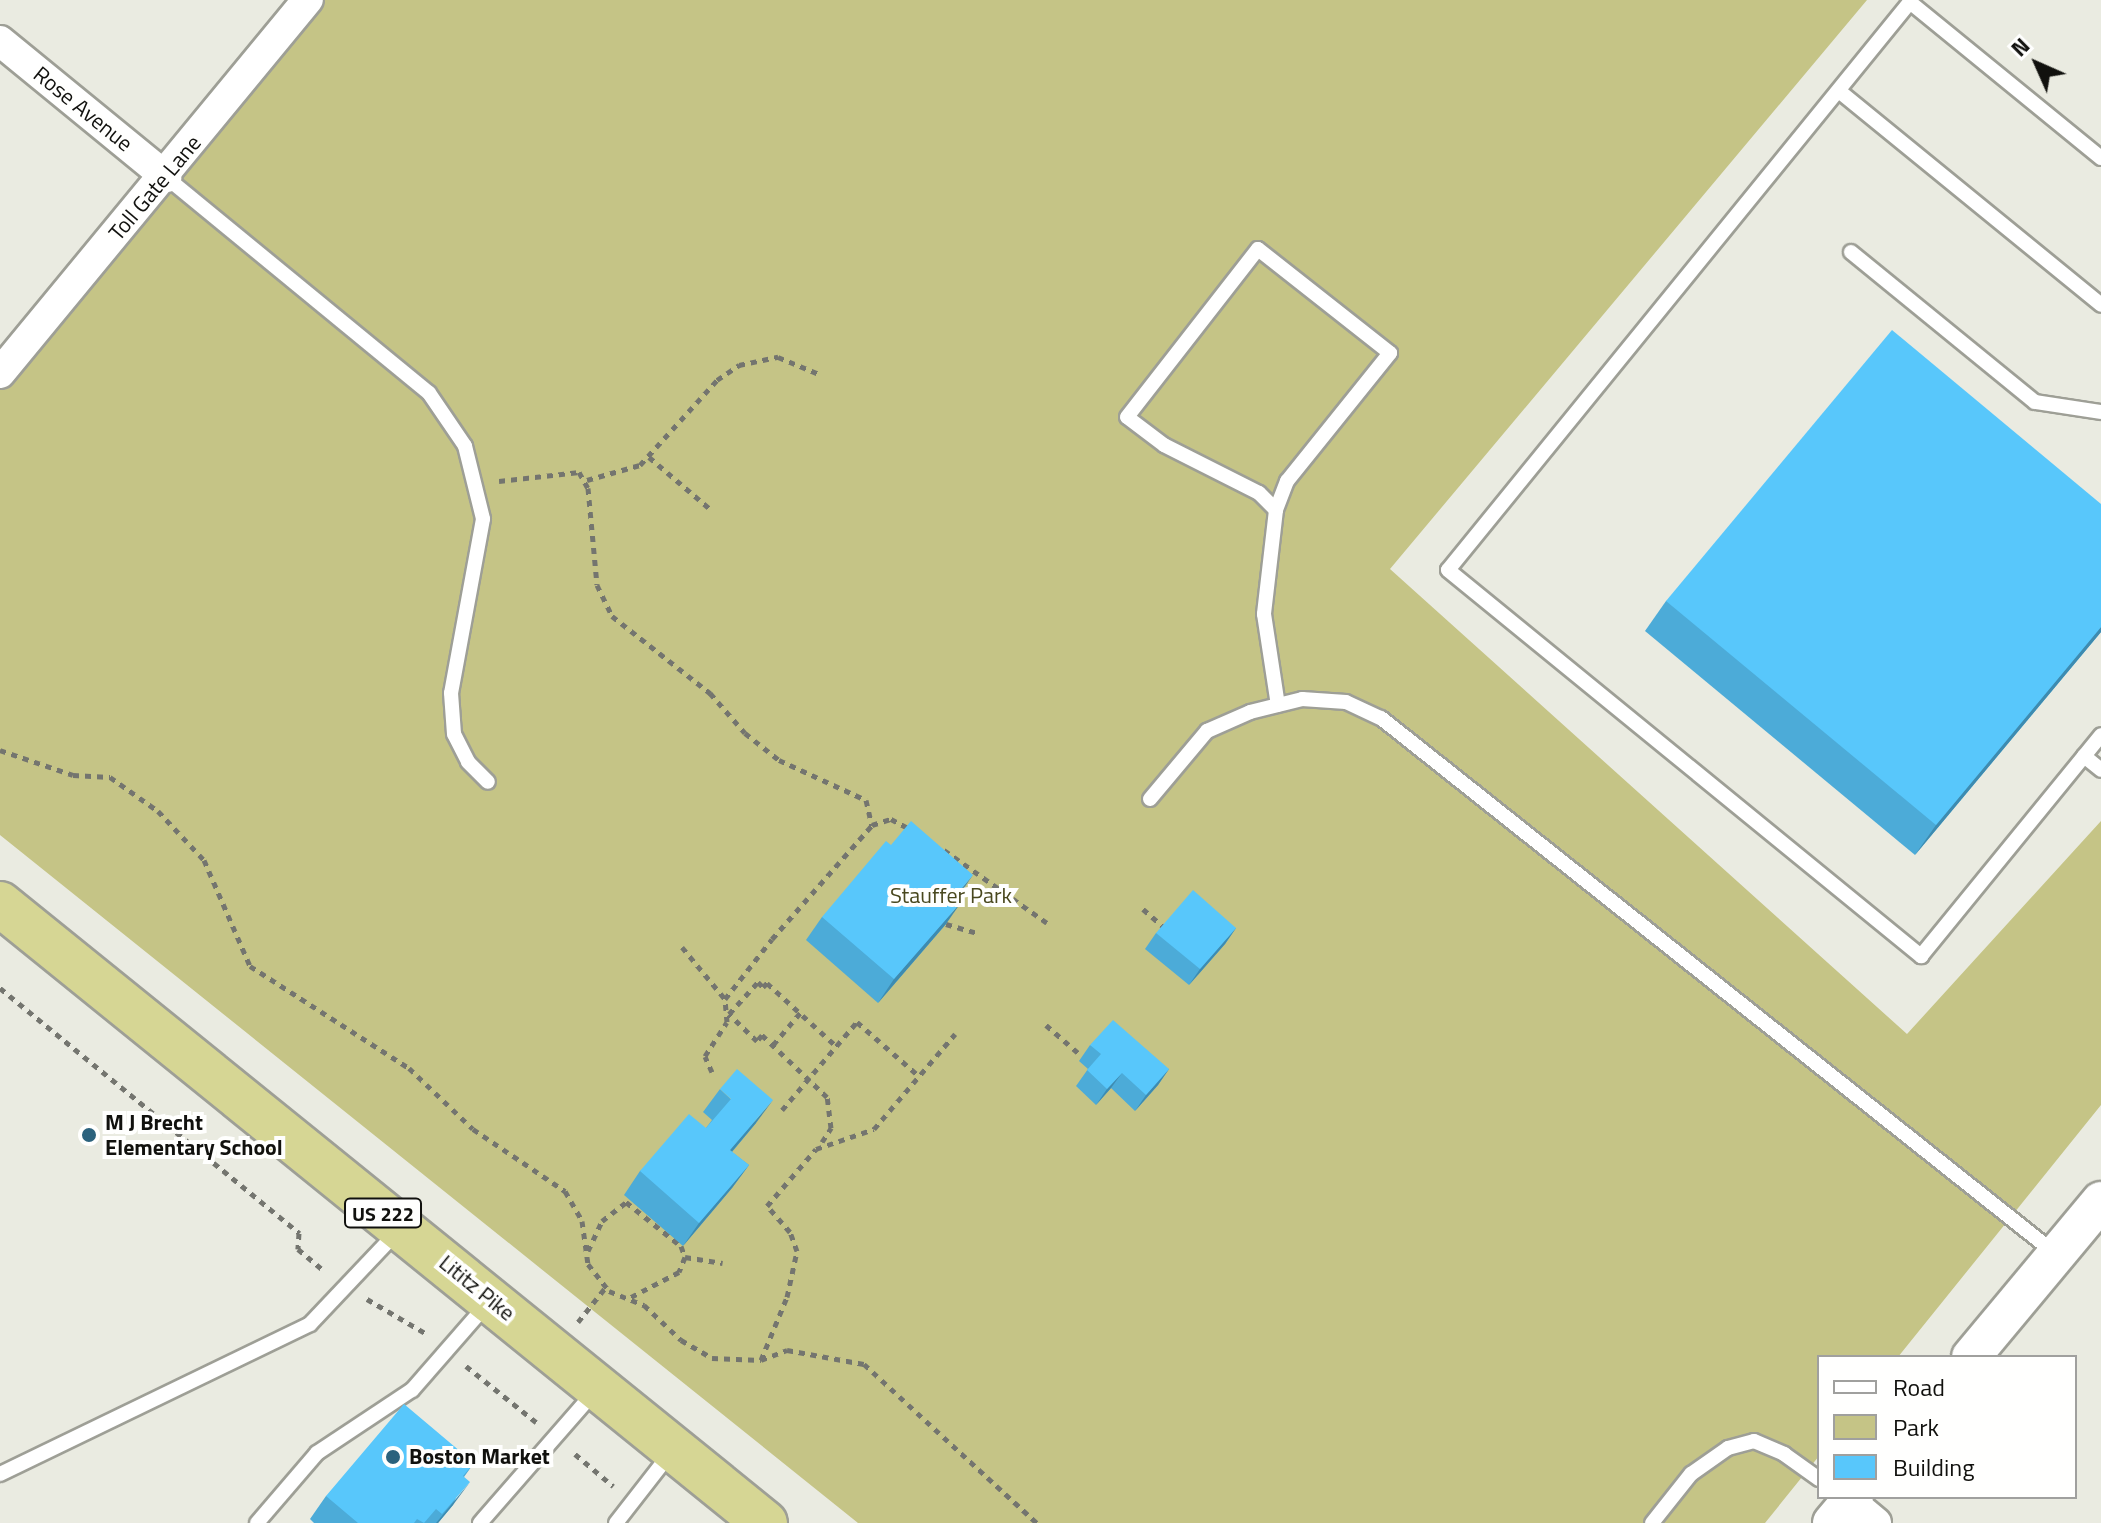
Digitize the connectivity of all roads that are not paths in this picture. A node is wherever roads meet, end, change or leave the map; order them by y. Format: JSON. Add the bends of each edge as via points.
{"nodes":[{"id":1,"x":308,"y":0,"type":"edge"},
{"id":2,"x":0,"y":41,"type":"edge"},
{"id":3,"x":1839,"y":91,"type":"junction"},
{"id":4,"x":2101,"y":158,"type":"edge"},
{"id":5,"x":166,"y":177,"type":"junction"},
{"id":6,"x":1851,"y":252,"type":"dead end"},
{"id":7,"x":2101,"y":305,"type":"edge"},
{"id":8,"x":0,"y":373,"type":"edge"},
{"id":9,"x":2101,"y":412,"type":"edge"},
{"id":10,"x":1276,"y":510,"type":"junction"},
{"id":11,"x":1278,"y":705,"type":"junction"},
{"id":12,"x":2101,"y":735,"type":"edge"},
{"id":13,"x":2084,"y":756,"type":"junction"},
{"id":14,"x":2101,"y":770,"type":"edge"},
{"id":15,"x":488,"y":782,"type":"dead end"},
{"id":16,"x":1150,"y":799,"type":"dead end"},
{"id":17,"x":0,"y":904,"type":"edge"},
{"id":18,"x":2101,"y":1201,"type":"edge"},
{"id":19,"x":402,"y":1227,"type":"junction"},
{"id":20,"x":2056,"y":1255,"type":"junction"},
{"id":21,"x":491,"y":1300,"type":"junction"},
{"id":22,"x":1973,"y":1355,"type":"edge"},
{"id":23,"x":599,"y":1387,"type":"junction"},
{"id":24,"x":674,"y":1448,"type":"junction"},
{"id":25,"x":0,"y":1474,"type":"edge"},
{"id":26,"x":1817,"y":1478,"type":"edge"},
{"id":27,"x":762,"y":1522,"type":"edge"},
{"id":28,"x":257,"y":1523,"type":"edge"},
{"id":29,"x":480,"y":1523,"type":"edge"},
{"id":30,"x":616,"y":1523,"type":"edge"},
{"id":31,"x":1652,"y":1523,"type":"edge"}],
"edges":[{"from":1,"to":5,"type":"street","name":"Toll Gate Lane"},
{"from":2,"to":5,"type":"street","name":"Rose Avenue"},
{"from":3,"to":4,"type":"lane","via":[[1910,2]]},
{"from":3,"to":7,"type":"lane"},
{"from":3,"to":13,"type":"lane","via":[[1448,570],[1921,956]]},
{"from":5,"to":8,"type":"street","name":"Toll Gate Lane"},
{"from":5,"to":15,"type":"lane","via":[[429,393],[465,446],[483,519],[451,693],[454,734],[468,762]]},
{"from":6,"to":9,"type":"lane","via":[[2035,402]]},
{"from":10,"to":10,"type":"lane","via":[[1287,481],[1390,353],[1258,249],[1127,417],[1164,445],[1259,493]]},
{"from":10,"to":11,"type":"lane","via":[[1264,614]]},
{"from":11,"to":16,"type":"lane","via":[[1207,731]]},
{"from":11,"to":20,"type":"lane","via":[[1302,699],[1346,702],[1381,718]]},
{"from":12,"to":13,"type":"lane"},
{"from":13,"to":14,"type":"lane"},
{"from":17,"to":19,"type":"highway","name":"Lititz Pike","number":"US 222"},
{"from":18,"to":20,"type":"street"},
{"from":19,"to":21,"type":"highway","name":"Lititz Pike","number":"US 222"},
{"from":19,"to":25,"type":"lane","via":[[310,1324]]},
{"from":20,"to":22,"type":"street"},
{"from":21,"to":23,"type":"highway","name":"Lititz Pike","number":"US 222"},
{"from":21,"to":28,"type":"lane","via":[[412,1390],[317,1453]]},
{"from":23,"to":24,"type":"highway","name":"Lititz Pike","number":"US 222"},
{"from":23,"to":29,"type":"lane"},
{"from":24,"to":27,"type":"highway","name":"Lititz Pike","number":"US 222"},
{"from":24,"to":30,"type":"lane"},
{"from":26,"to":31,"type":"lane","via":[[1754,1441],[1728,1448],[1691,1474]]}]}
